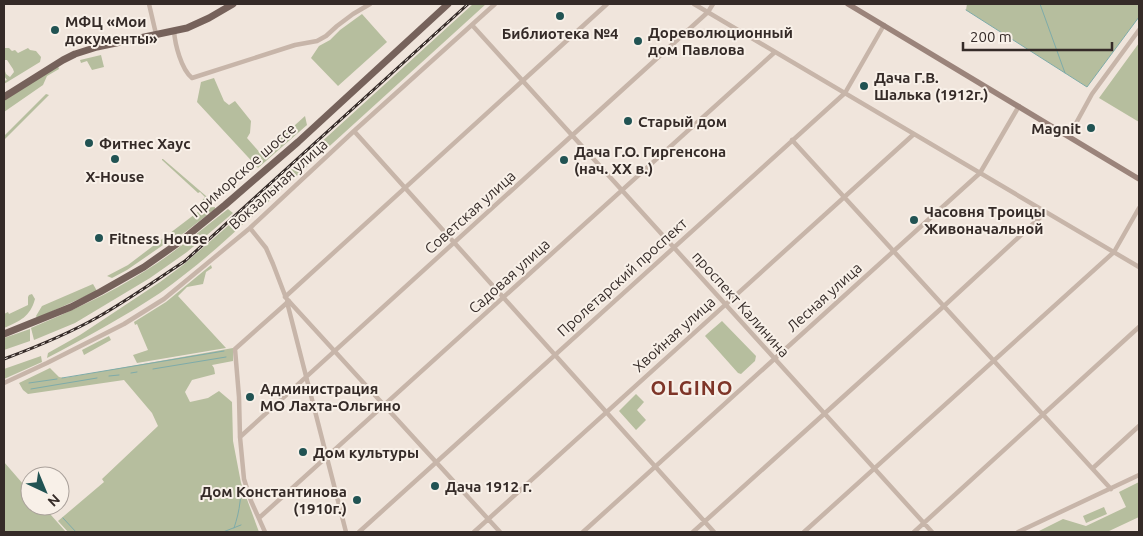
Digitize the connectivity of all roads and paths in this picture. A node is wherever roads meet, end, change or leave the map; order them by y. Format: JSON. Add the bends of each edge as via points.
{"nodes":[{"id":1,"x":149,"y":4,"type":"edge"},
{"id":2,"x":233,"y":4,"type":"edge"},
{"id":3,"x":370,"y":4,"type":"edge"},
{"id":4,"x":448,"y":4,"type":"edge"},
{"id":5,"x":495,"y":4,"type":"edge"},
{"id":6,"x":607,"y":4,"type":"edge"},
{"id":7,"x":694,"y":4,"type":"edge"},
{"id":8,"x":713,"y":4,"type":"edge"},
{"id":9,"x":848,"y":4,"type":"edge"},
{"id":10,"x":708,"y":12,"type":"junction"},
{"id":11,"x":472,"y":25,"type":"junction"},
{"id":12,"x":884,"y":25,"type":"junction"},
{"id":13,"x":1139,"y":30,"type":"edge"},
{"id":14,"x":174,"y":31,"type":"junction"},
{"id":15,"x":156,"y":34,"type":"junction"},
{"id":16,"x":775,"y":52,"type":"junction"},
{"id":17,"x":523,"y":81,"type":"junction"},
{"id":18,"x":844,"y":93,"type":"junction"},
{"id":19,"x":4,"y":97,"type":"edge"},
{"id":20,"x":1019,"y":106,"type":"junction"},
{"id":21,"x":354,"y":131,"type":"junction"},
{"id":22,"x":914,"y":134,"type":"junction"},
{"id":23,"x":572,"y":136,"type":"junction"},
{"id":24,"x":1069,"y":136,"type":"junction"},
{"id":25,"x":792,"y":140,"type":"junction"},
{"id":26,"x":980,"y":173,"type":"junction"},
{"id":27,"x":1139,"y":179,"type":"edge"},
{"id":28,"x":405,"y":188,"type":"junction"},
{"id":29,"x":622,"y":190,"type":"junction"},
{"id":30,"x":844,"y":197,"type":"junction"},
{"id":31,"x":1139,"y":208,"type":"edge"},
{"id":32,"x":1046,"y":212,"type":"junction"},
{"id":33,"x":250,"y":228,"type":"junction"},
{"id":34,"x":454,"y":243,"type":"junction"},
{"id":35,"x":674,"y":248,"type":"junction"},
{"id":36,"x":894,"y":251,"type":"junction"},
{"id":37,"x":1114,"y":252,"type":"junction"},
{"id":38,"x":1139,"y":267,"type":"edge"},
{"id":39,"x":504,"y":297,"type":"junction"},
{"id":40,"x":287,"y":300,"type":"junction"},
{"id":41,"x":725,"y":304,"type":"junction"},
{"id":42,"x":944,"y":306,"type":"junction"},
{"id":43,"x":1139,"y":327,"type":"edge"},
{"id":44,"x":4,"y":334,"type":"edge"},
{"id":45,"x":335,"y":352,"type":"junction"},
{"id":46,"x":555,"y":355,"type":"junction"},
{"id":47,"x":775,"y":359,"type":"junction"},
{"id":48,"x":994,"y":360,"type":"junction"},
{"id":49,"x":306,"y":377,"type":"junction"},
{"id":50,"x":4,"y":383,"type":"edge"},
{"id":51,"x":384,"y":405,"type":"junction"},
{"id":52,"x":606,"y":412,"type":"junction"},
{"id":53,"x":824,"y":414,"type":"junction"},
{"id":54,"x":1043,"y":414,"type":"junction"},
{"id":55,"x":1139,"y":426,"type":"edge"},
{"id":56,"x":240,"y":437,"type":"junction"},
{"id":57,"x":326,"y":457,"type":"junction"},
{"id":58,"x":436,"y":462,"type":"junction"},
{"id":59,"x":656,"y":467,"type":"junction"},
{"id":60,"x":1093,"y":468,"type":"junction"},
{"id":61,"x":874,"y":469,"type":"junction"},
{"id":62,"x":1139,"y":475,"type":"edge"},
{"id":63,"x":1111,"y":489,"type":"junction"},
{"id":64,"x":259,"y":518,"type":"junction"},
{"id":65,"x":488,"y":519,"type":"junction"},
{"id":66,"x":705,"y":522,"type":"junction"},
{"id":67,"x":924,"y":524,"type":"junction"},
{"id":68,"x":265,"y":532,"type":"edge"},
{"id":69,"x":346,"y":532,"type":"edge"},
{"id":70,"x":359,"y":532,"type":"edge"},
{"id":71,"x":474,"y":532,"type":"edge"},
{"id":72,"x":500,"y":532,"type":"edge"},
{"id":73,"x":583,"y":532,"type":"edge"},
{"id":74,"x":693,"y":532,"type":"edge"},
{"id":75,"x":714,"y":532,"type":"edge"},
{"id":76,"x":804,"y":532,"type":"edge"},
{"id":77,"x":914,"y":532,"type":"edge"},
{"id":78,"x":932,"y":532,"type":"edge"},
{"id":79,"x":1018,"y":532,"type":"edge"}],
"edges":[{"from":1,"to":15,"type":"street"},
{"from":2,"to":14,"type":"main road","via":[[209,18]]},
{"from":3,"to":14,"type":"street","via":[[317,42],[295,45],[192,78],[187,74]]},
{"from":4,"to":44,"type":"main road","name":"Приморское шоссе","via":[[298,142],[181,241],[100,292]]},
{"from":5,"to":11,"type":"street","name":"Вокзальная улица"},
{"from":6,"to":17,"type":"street"},
{"from":7,"to":10,"type":"street"},
{"from":8,"to":10,"type":"street","name":"Советская улица"},
{"from":9,"to":12,"type":"main road"},
{"from":10,"to":16,"type":"street"},
{"from":10,"to":23,"type":"street","name":"Советская улица"},
{"from":11,"to":17,"type":"street","name":"проспект Калинина"},
{"from":11,"to":21,"type":"street","name":"Вокзальная улица"},
{"from":12,"to":18,"type":"street","name":"Пролетарский проспект"},
{"from":12,"to":20,"type":"main road"},
{"from":13,"to":24,"type":"street","via":[[1092,94]]},
{"from":14,"to":15,"type":"main road"},
{"from":15,"to":19,"type":"main road","via":[[70,56]]},
{"from":16,"to":18,"type":"street"},
{"from":16,"to":29,"type":"street","name":"Садовая улица"},
{"from":17,"to":23,"type":"street","name":"проспект Калинина"},
{"from":17,"to":28,"type":"street"},
{"from":18,"to":22,"type":"street"},
{"from":18,"to":25,"type":"street","name":"Пролетарский проспект"},
{"from":20,"to":24,"type":"main road"},
{"from":20,"to":26,"type":"street","name":"Лесная улица"},
{"from":21,"to":28,"type":"street"},
{"from":21,"to":33,"type":"street","name":"Вокзальная улица"},
{"from":22,"to":26,"type":"street"},
{"from":22,"to":30,"type":"street","name":"Хвойная улица"},
{"from":23,"to":29,"type":"street","name":"проспект Калинина"},
{"from":23,"to":34,"type":"street","name":"Советская улица"},
{"from":24,"to":27,"type":"main road"},
{"from":25,"to":30,"type":"street"},
{"from":25,"to":35,"type":"street","name":"Пролетарский проспект"},
{"from":26,"to":32,"type":"street"},
{"from":26,"to":36,"type":"street","name":"Лесная улица"},
{"from":28,"to":34,"type":"street"},
{"from":28,"to":40,"type":"street"},
{"from":29,"to":35,"type":"street","name":"проспект Калинина"},
{"from":29,"to":39,"type":"street","name":"Садовая улица"},
{"from":30,"to":36,"type":"street"},
{"from":30,"to":41,"type":"street","name":"Хвойная улица"},
{"from":31,"to":37,"type":"street"},
{"from":32,"to":37,"type":"street"},
{"from":32,"to":42,"type":"street"},
{"from":33,"to":40,"type":"street","via":[[266,248]]},
{"from":33,"to":50,"type":"street","name":"Вокзальная улица","via":[[164,299],[124,324]]},
{"from":34,"to":39,"type":"street"},
{"from":34,"to":45,"type":"street","name":"Советская улица"},
{"from":35,"to":41,"type":"street","name":"проспект Калинина"},
{"from":35,"to":46,"type":"street","name":"Пролетарский проспект"},
{"from":36,"to":42,"type":"street"},
{"from":36,"to":47,"type":"street","name":"Лесная улица"},
{"from":37,"to":38,"type":"street"},
{"from":37,"to":48,"type":"street"},
{"from":39,"to":46,"type":"street"},
{"from":39,"to":51,"type":"street","name":"Садовая улица"},
{"from":40,"to":45,"type":"street"},
{"from":40,"to":49,"type":"street"},
{"from":40,"to":56,"type":"street","via":[[235,349]]},
{"from":41,"to":47,"type":"street","name":"проспект Калинина"},
{"from":41,"to":52,"type":"street","name":"Хвойная улица"},
{"from":42,"to":48,"type":"street"},
{"from":42,"to":53,"type":"street"},
{"from":43,"to":54,"type":"street"},
{"from":45,"to":49,"type":"street","name":"Советская улица"},
{"from":45,"to":51,"type":"street"},
{"from":46,"to":52,"type":"street"},
{"from":46,"to":58,"type":"street","name":"Пролетарский проспект"},
{"from":47,"to":53,"type":"street","name":"проспект Калинина"},
{"from":47,"to":59,"type":"street","name":"Лесная улица"},
{"from":48,"to":54,"type":"street"},
{"from":48,"to":61,"type":"street"},
{"from":49,"to":56,"type":"street","name":"Советская улица"},
{"from":49,"to":57,"type":"street"},
{"from":51,"to":57,"type":"street","name":"Садовая улица"},
{"from":51,"to":58,"type":"street"},
{"from":52,"to":59,"type":"street"},
{"from":52,"to":65,"type":"street","name":"Хвойная улица"},
{"from":53,"to":61,"type":"street","name":"проспект Калинина"},
{"from":53,"to":66,"type":"street"},
{"from":54,"to":60,"type":"street"},
{"from":54,"to":67,"type":"street"},
{"from":55,"to":60,"type":"street"},
{"from":56,"to":64,"type":"street","via":[[244,479]]},
{"from":57,"to":64,"type":"street","name":"Садовая улица"},
{"from":57,"to":69,"type":"street"},
{"from":58,"to":65,"type":"street"},
{"from":58,"to":70,"type":"street","name":"Пролетарский проспект"},
{"from":59,"to":66,"type":"street"},
{"from":59,"to":73,"type":"street","name":"Лесная улица"},
{"from":60,"to":63,"type":"street"},
{"from":61,"to":67,"type":"street","name":"проспект Калинина"},
{"from":61,"to":76,"type":"street"},
{"from":62,"to":63,"type":"street"},
{"from":63,"to":79,"type":"street"},
{"from":64,"to":68,"type":"street"},
{"from":65,"to":71,"type":"street","name":"Хвойная улица"},
{"from":65,"to":72,"type":"street"},
{"from":66,"to":74,"type":"street"},
{"from":66,"to":75,"type":"street"},
{"from":67,"to":77,"type":"street"},
{"from":67,"to":78,"type":"street","name":"проспект Калинина"}]}
